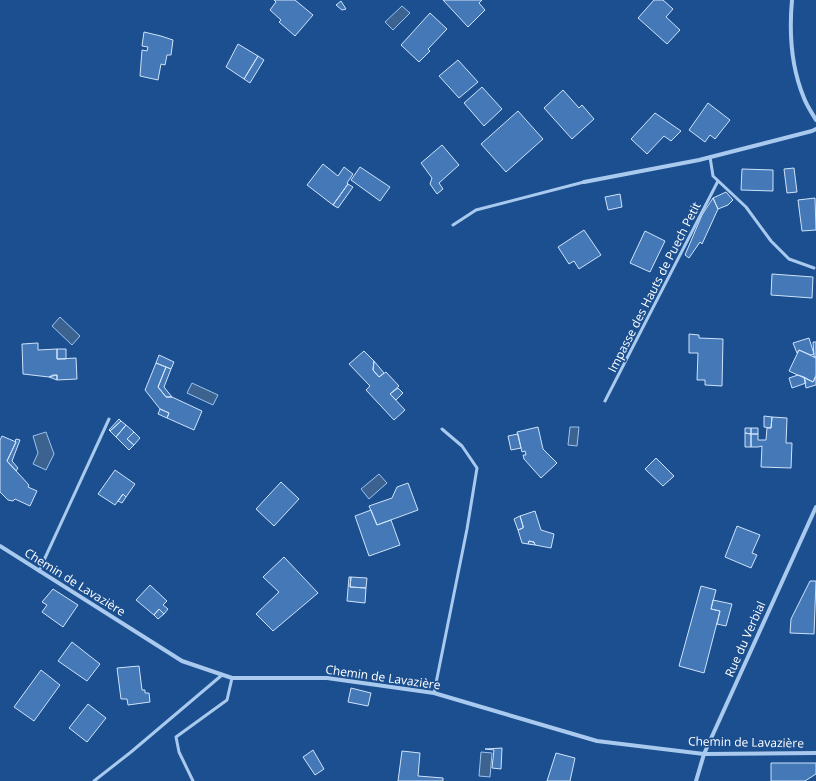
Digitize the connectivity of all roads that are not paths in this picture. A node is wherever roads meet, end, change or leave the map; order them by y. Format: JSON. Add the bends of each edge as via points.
{"nodes":[{"id":1,"x":792,"y":0,"type":"edge"},
{"id":2,"x":816,"y":120,"type":"edge"},
{"id":3,"x":816,"y":129,"type":"edge"},
{"id":4,"x":710,"y":157,"type":"junction"},
{"id":5,"x":718,"y":181,"type":"junction"},
{"id":6,"x":584,"y":182,"type":"joint"},
{"id":7,"x":453,"y":225,"type":"dead end"},
{"id":8,"x":814,"y":268,"type":"dead end"},
{"id":9,"x":605,"y":401,"type":"dead end"},
{"id":10,"x":109,"y":419,"type":"dead end"},
{"id":11,"x":442,"y":429,"type":"dead end"},
{"id":12,"x":816,"y":507,"type":"edge"},
{"id":13,"x":0,"y":546,"type":"edge"},
{"id":14,"x":39,"y":571,"type":"junction"},
{"id":15,"x":222,"y":674,"type":"junction"},
{"id":16,"x":232,"y":678,"type":"junction"},
{"id":17,"x":434,"y":693,"type":"junction"},
{"id":18,"x":816,"y":753,"type":"edge"},
{"id":19,"x":704,"y":754,"type":"junction"},
{"id":20,"x":94,"y":781,"type":"edge"},
{"id":21,"x":193,"y":781,"type":"edge"},
{"id":22,"x":696,"y":781,"type":"edge"}],
"edges":[{"from":1,"to":2,"type":"street","via":[[790,34],[794,68],[804,98]]},
{"from":3,"to":4,"type":"street"},
{"from":4,"to":5,"type":"lane","via":[[713,176]]},
{"from":4,"to":6,"type":"street"},
{"from":5,"to":8,"type":"lane","via":[[746,208],[771,241],[789,258]]},
{"from":5,"to":9,"type":"lane","name":"Impasse des Hauts de Puech Petit"},
{"from":6,"to":7,"type":"lane","via":[[476,210]]},
{"from":10,"to":14,"type":"lane"},
{"from":11,"to":17,"type":"lane","via":[[462,446],[477,468]]},
{"from":12,"to":19,"type":"street","name":"Rue du Verbial"},
{"from":13,"to":14,"type":"street","name":"Chemin de Lavazière"},
{"from":14,"to":15,"type":"street","name":"Chemin de Lavazière","via":[[182,661]]},
{"from":15,"to":16,"type":"street","name":"Chemin de Lavazière"},
{"from":15,"to":20,"type":"lane","via":[[137,748]]},
{"from":16,"to":17,"type":"street","name":"Chemin de Lavazière","via":[[327,678]]},
{"from":16,"to":21,"type":"lane","via":[[227,700],[176,737],[179,752]]},
{"from":17,"to":19,"type":"street","name":"Chemin de Lavazière","via":[[597,741]]},
{"from":18,"to":19,"type":"street","name":"Chemin de Lavazière"},
{"from":19,"to":22,"type":"street","name":"Rue du Verbial"}]}
